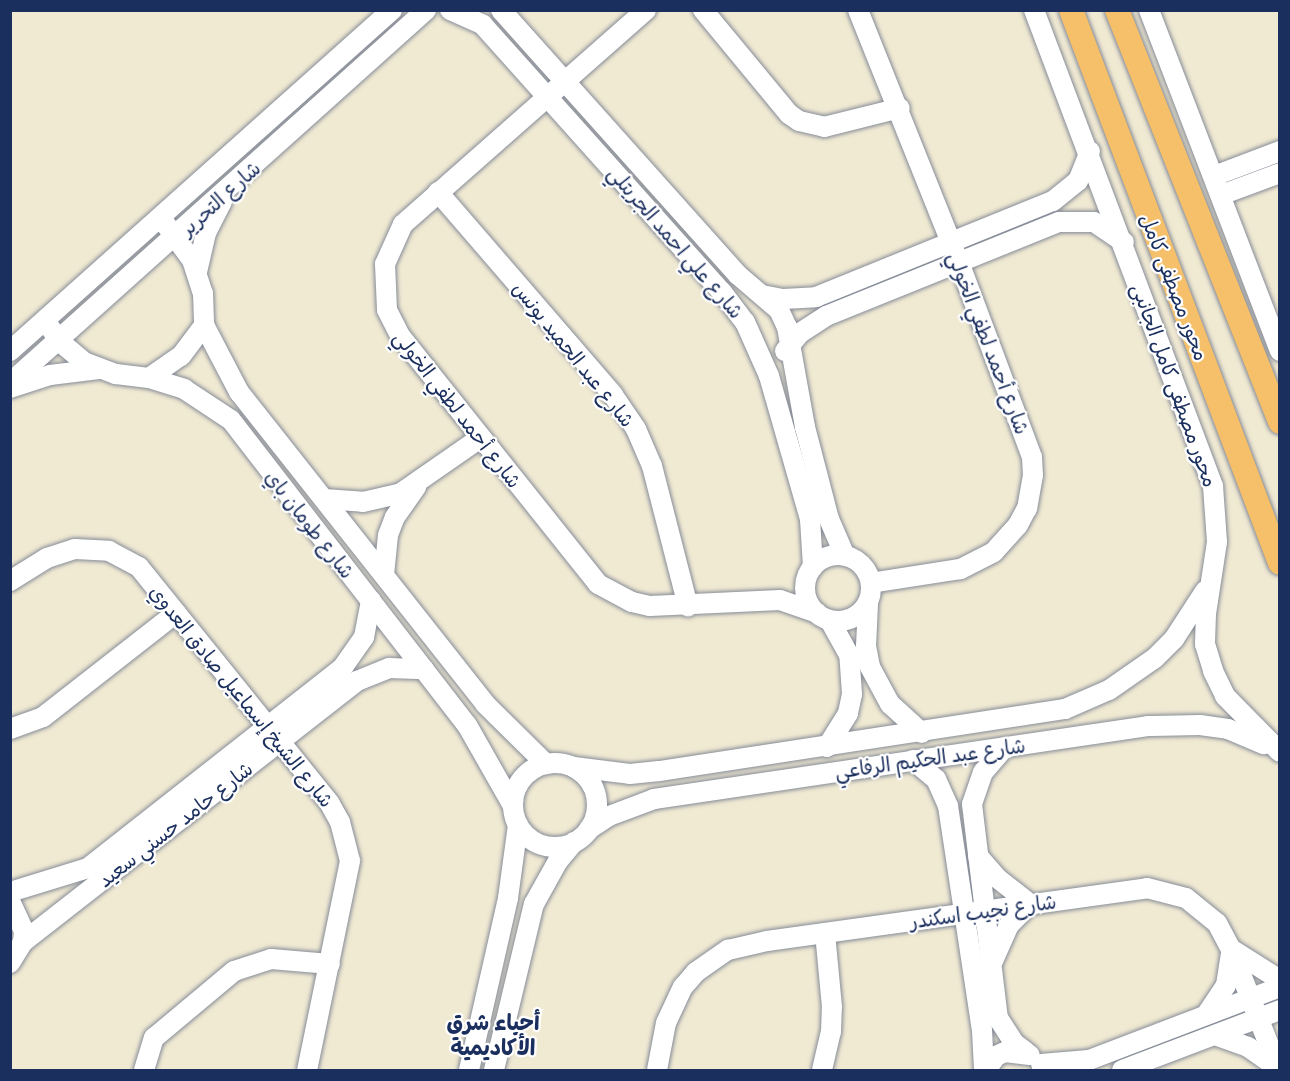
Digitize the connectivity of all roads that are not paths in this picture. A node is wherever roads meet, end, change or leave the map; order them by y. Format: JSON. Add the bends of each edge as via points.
{"nodes":[{"id":1,"x":392,"y":10,"type":"edge"},
{"id":2,"x":450,"y":10,"type":"edge"},
{"id":3,"x":501,"y":10,"type":"edge"},
{"id":4,"x":646,"y":10,"type":"edge"},
{"id":5,"x":703,"y":10,"type":"edge"},
{"id":6,"x":858,"y":10,"type":"edge"},
{"id":7,"x":1035,"y":10,"type":"edge"},
{"id":8,"x":1071,"y":10,"type":"edge"},
{"id":9,"x":1117,"y":10,"type":"edge"},
{"id":10,"x":1149,"y":10,"type":"edge"},
{"id":11,"x":428,"y":11,"type":"edge"},
{"id":12,"x":563,"y":83,"type":"junction"},
{"id":13,"x":548,"y":96,"type":"junction"},
{"id":14,"x":900,"y":108,"type":"junction"},
{"id":15,"x":1090,"y":151,"type":"junction"},
{"id":16,"x":1280,"y":151,"type":"edge"},
{"id":17,"x":1280,"y":173,"type":"edge"},
{"id":18,"x":1214,"y":176,"type":"junction"},
{"id":19,"x":227,"y":192,"type":"junction"},
{"id":20,"x":438,"y":192,"type":"junction"},
{"id":21,"x":1221,"y":195,"type":"junction"},
{"id":22,"x":160,"y":218,"type":"junction"},
{"id":23,"x":178,"y":236,"type":"junction"},
{"id":24,"x":951,"y":242,"type":"junction"},
{"id":25,"x":1124,"y":242,"type":"junction"},
{"id":26,"x":959,"y":262,"type":"junction"},
{"id":27,"x":197,"y":272,"type":"junction"},
{"id":28,"x":767,"y":296,"type":"junction"},
{"id":29,"x":735,"y":307,"type":"junction"},
{"id":30,"x":45,"y":320,"type":"junction"},
{"id":31,"x":204,"y":325,"type":"junction"},
{"id":32,"x":59,"y":341,"type":"junction"},
{"id":33,"x":790,"y":345,"type":"junction"},
{"id":34,"x":10,"y":351,"type":"edge"},
{"id":35,"x":1280,"y":351,"type":"edge"},
{"id":36,"x":763,"y":357,"type":"junction"},
{"id":37,"x":99,"y":369,"type":"junction"},
{"id":38,"x":149,"y":378,"type":"junction"},
{"id":39,"x":10,"y":383,"type":"edge"},
{"id":40,"x":10,"y":388,"type":"edge"},
{"id":41,"x":1280,"y":422,"type":"edge"},
{"id":42,"x":480,"y":438,"type":"junction"},
{"id":43,"x":418,"y":484,"type":"junction"},
{"id":44,"x":324,"y":499,"type":"junction"},
{"id":45,"x":845,"y":556,"type":"junction"},
{"id":46,"x":1280,"y":563,"type":"edge"},
{"id":47,"x":812,"y":568,"type":"junction"},
{"id":48,"x":384,"y":575,"type":"junction"},
{"id":49,"x":1212,"y":578,"type":"junction"},
{"id":50,"x":10,"y":581,"type":"edge"},
{"id":51,"x":871,"y":583,"type":"junction"},
{"id":52,"x":761,"y":599,"type":"junction"},
{"id":53,"x":371,"y":602,"type":"junction"},
{"id":54,"x":868,"y":603,"type":"junction"},
{"id":55,"x":688,"y":606,"type":"junction"},
{"id":56,"x":176,"y":613,"type":"junction"},
{"id":57,"x":824,"y":617,"type":"junction"},
{"id":58,"x":424,"y":669,"type":"junction"},
{"id":59,"x":10,"y":729,"type":"edge"},
{"id":60,"x":922,"y":733,"type":"junction"},
{"id":61,"x":274,"y":734,"type":"junction"},
{"id":62,"x":827,"y":747,"type":"junction"},
{"id":63,"x":1005,"y":747,"type":"junction"},
{"id":64,"x":1277,"y":750,"type":"edge"},
{"id":65,"x":913,"y":760,"type":"junction"},
{"id":66,"x":546,"y":764,"type":"junction"},
{"id":67,"x":574,"y":767,"type":"junction"},
{"id":68,"x":516,"y":816,"type":"junction"},
{"id":69,"x":589,"y":829,"type":"junction"},
{"id":70,"x":574,"y":842,"type":"junction"},
{"id":71,"x":978,"y":856,"type":"junction"},
{"id":72,"x":10,"y":892,"type":"edge"},
{"id":73,"x":10,"y":901,"type":"edge"},
{"id":74,"x":1030,"y":904,"type":"junction"},
{"id":75,"x":985,"y":911,"type":"junction"},
{"id":76,"x":964,"y":914,"type":"junction"},
{"id":77,"x":825,"y":933,"type":"junction"},
{"id":78,"x":23,"y":942,"type":"junction"},
{"id":79,"x":1231,"y":949,"type":"junction"},
{"id":80,"x":10,"y":963,"type":"edge"},
{"id":81,"x":330,"y":964,"type":"junction"},
{"id":82,"x":992,"y":965,"type":"junction"},
{"id":83,"x":1280,"y":980,"type":"edge"},
{"id":84,"x":1280,"y":987,"type":"edge"},
{"id":85,"x":1250,"y":998,"type":"junction"},
{"id":86,"x":1280,"y":1010,"type":"edge"},
{"id":87,"x":1206,"y":1015,"type":"junction"},
{"id":88,"x":1258,"y":1018,"type":"junction"},
{"id":89,"x":1215,"y":1035,"type":"junction"},
{"id":90,"x":1037,"y":1062,"type":"edge"},
{"id":91,"x":1279,"y":1062,"type":"edge"},
{"id":92,"x":144,"y":1071,"type":"edge"},
{"id":93,"x":307,"y":1071,"type":"edge"},
{"id":94,"x":469,"y":1071,"type":"edge"},
{"id":95,"x":494,"y":1071,"type":"edge"},
{"id":96,"x":657,"y":1071,"type":"edge"},
{"id":97,"x":822,"y":1071,"type":"edge"},
{"id":98,"x":985,"y":1071,"type":"edge"},
{"id":99,"x":1122,"y":1071,"type":"edge"}],
"edges":[{"from":1,"to":22,"type":"street","name":"شارع التحرير"},
{"from":2,"to":13,"type":"street","name":"شارع علي احمد الجريتلي","via":[[483,25]]},
{"from":3,"to":12,"type":"street","name":"شارع علي احمد الجريتلي"},
{"from":4,"to":12,"type":"street","name":"شارع أحمد لطفي الخولي"},
{"from":5,"to":14,"type":"street","via":[[799,121],[824,127]]},
{"from":6,"to":14,"type":"street","name":"شارع أحمد لطفي الخولي"},
{"from":7,"to":15,"type":"street","name":"محور مصطفى كامل الجانبى"},
{"from":8,"to":46,"type":"main road","name":"محور مصطفى كامل"},
{"from":9,"to":41,"type":"main road"},
{"from":10,"to":18,"type":"street"},
{"from":11,"to":19,"type":"street","name":"شارع التحرير"},
{"from":12,"to":13,"type":"street","name":"شارع أحمد لطفي الخولي"},
{"from":12,"to":28,"type":"street","name":"شارع علي احمد الجريتلي","via":[[738,275]]},
{"from":13,"to":20,"type":"street","name":"شارع أحمد لطفي الخولي"},
{"from":13,"to":29,"type":"street","name":"شارع علي احمد الجريتلي"},
{"from":14,"to":24,"type":"street","name":"شارع أحمد لطفي الخولي"},
{"from":15,"to":24,"type":"street","via":[[1086,167],[1067,193]]},
{"from":15,"to":25,"type":"street","name":"محور مصطفى كامل الجانبى"},
{"from":16,"to":18,"type":"street"},
{"from":17,"to":21,"type":"street"},
{"from":18,"to":21,"type":"street"},
{"from":19,"to":23,"type":"street","name":"شارع التحرير"},
{"from":19,"to":27,"type":"street","via":[[206,233]]},
{"from":20,"to":42,"type":"street","name":"شارع أحمد لطفي الخولي","via":[[395,237],[385,264],[384,295],[401,337]]},
{"from":20,"to":55,"type":"street","name":"شارع عبد الحميد يونس","via":[[632,422],[652,466]]},
{"from":21,"to":35,"type":"street"},
{"from":22,"to":23,"type":"street","name":"شارع طومان باي"},
{"from":22,"to":30,"type":"street","name":"شارع التحرير"},
{"from":23,"to":27,"type":"street","name":"شارع طومان باي"},
{"from":23,"to":32,"type":"street","name":"شارع التحرير"},
{"from":24,"to":26,"type":"street","name":"شارع أحمد لطفي الخولي"},
{"from":24,"to":28,"type":"street","via":[[816,297]]},
{"from":25,"to":26,"type":"street","via":[[1102,226],[1076,220],[1059,222]]},
{"from":25,"to":49,"type":"street","name":"محور مصطفى كامل الجانبى","via":[[1213,486],[1218,523]]},
{"from":26,"to":33,"type":"street","via":[[826,316]]},
{"from":26,"to":51,"type":"street","name":"شارع أحمد لطفي الخولي","via":[[1032,457],[1031,492],[1023,517],[1008,540],[979,562],[960,569]]},
{"from":27,"to":31,"type":"street","name":"شارع طومان باي"},
{"from":28,"to":29,"type":"street","via":[[746,297]]},
{"from":28,"to":33,"type":"street","name":"شارع علي احمد الجريتلي","via":[[784,318]]},
{"from":29,"to":36,"type":"street","name":"شارع علي احمد الجريتلي"},
{"from":30,"to":32,"type":"street","name":"شارع طومان باي"},
{"from":30,"to":34,"type":"street","name":"شارع التحرير"},
{"from":31,"to":38,"type":"street","via":[[181,356]]},
{"from":31,"to":44,"type":"street","name":"شارع طومان باي","via":[[240,392]]},
{"from":32,"to":37,"type":"street","name":"شارع طومان باي"},
{"from":32,"to":39,"type":"street","name":"شارع التحرير"},
{"from":33,"to":36,"type":"street","via":[[778,355]]},
{"from":33,"to":45,"type":"street","name":"شارع علي احمد الجريتلي","via":[[811,450],[833,533]]},
{"from":36,"to":47,"type":"street","name":"شارع علي احمد الجريتلي","via":[[814,534]]},
{"from":37,"to":38,"type":"street","name":"شارع طومان باي"},
{"from":37,"to":40,"type":"street","via":[[50,375]]},
{"from":38,"to":53,"type":"street","name":"شارع طومان باي","via":[[184,389],[231,420]]},
{"from":42,"to":43,"type":"street"},
{"from":42,"to":55,"type":"street","name":"شارع أحمد لطفي الخولي","via":[[598,584],[632,602]]},
{"from":43,"to":44,"type":"street","via":[[382,499]]},
{"from":43,"to":48,"type":"street","via":[[392,526]]},
{"from":44,"to":48,"type":"street","name":"شارع طومان باي"},
{"from":45,"to":47,"type":"street","via":[[831,556]]},
{"from":45,"to":51,"type":"street","via":[[861,564]]},
{"from":47,"to":52,"type":"street","name":"شارع أحمد لطفي الخولي"},
{"from":47,"to":57,"type":"street","via":[[806,593]]},
{"from":48,"to":66,"type":"street","name":"شارع طومان باي","via":[[485,705]]},
{"from":49,"to":60,"type":"street","name":"شارع عبد الحكيم الرفاعي","via":[[1174,639],[1109,690],[1044,715]]},
{"from":49,"to":64,"type":"street","name":"محور مصطفى كامل الجانبى","via":[[1205,644],[1213,671],[1225,696]]},
{"from":50,"to":56,"type":"street","name":"شارع الشيخ إسماعيل صادق العدوي","via":[[47,558],[75,549],[109,551],[139,567]]},
{"from":51,"to":54,"type":"street"},
{"from":52,"to":55,"type":"street","name":"شارع أحمد لطفي الخولي"},
{"from":52,"to":57,"type":"street","name":"شارع أحمد لطفي الخولي","via":[[780,600]]},
{"from":53,"to":58,"type":"street","name":"شارع طومان باي"},
{"from":53,"to":61,"type":"street","name":"شارع حامد حسني سعيد","via":[[366,628],[355,653]]},
{"from":54,"to":57,"type":"street","via":[[858,615],[845,621]]},
{"from":54,"to":60,"type":"street","via":[[865,635],[870,667],[890,704]]},
{"from":56,"to":59,"type":"street","via":[[43,717]]},
{"from":56,"to":61,"type":"street","name":"شارع الشيخ إسماعيل صادق العدوي"},
{"from":57,"to":62,"type":"street","via":[[849,655],[852,694],[848,713]]},
{"from":58,"to":61,"type":"street","name":"شارع حامد حسني سعيد","via":[[398,667],[372,673]]},
{"from":58,"to":68,"type":"street","name":"شارع طومان باي","via":[[484,750]]},
{"from":60,"to":62,"type":"street","name":"شارع عبد الحكيم الرفاعي"},
{"from":61,"to":72,"type":"street","name":"شارع حامد حسني سعيد","via":[[88,868]]},
{"from":61,"to":78,"type":"street","name":"شارع حامد حسني سعيد"},
{"from":61,"to":81,"type":"street","name":"شارع الشيخ إسماعيل صادق العدوي","via":[[330,804],[347,841],[350,861]]},
{"from":62,"to":67,"type":"street","name":"شارع عبد الحكيم الرفاعي","via":[[630,774]]},
{"from":63,"to":64,"type":"street","name":"شارع عبد الحكيم الرفاعي","via":[[1148,726],[1191,725],[1228,729]]},
{"from":63,"to":65,"type":"street","name":"شارع عبد الحكيم الرفاعي"},
{"from":63,"to":71,"type":"street","via":[[983,772],[972,804]]},
{"from":65,"to":69,"type":"street","name":"شارع عبد الحكيم الرفاعي","via":[[654,799],[631,806]]},
{"from":65,"to":76,"type":"street","via":[[936,779],[948,806]]},
{"from":66,"to":67,"type":"street"},
{"from":66,"to":68,"type":"street","via":[[522,779]]},
{"from":67,"to":69,"type":"street","via":[[590,781],[597,799]]},
{"from":68,"to":70,"type":"street","via":[[542,845]]},
{"from":68,"to":94,"type":"street","via":[[508,898]]},
{"from":69,"to":70,"type":"street"},
{"from":70,"to":95,"type":"street","via":[[558,861],[534,904]]},
{"from":71,"to":74,"type":"street","via":[[997,878]]},
{"from":71,"to":75,"type":"street"},
{"from":73,"to":78,"type":"street","via":[[22,919]]},
{"from":74,"to":75,"type":"street","name":"شارع نجيب اسكندر"},
{"from":74,"to":79,"type":"street","name":"شارع نجيب اسكندر","via":[[1161,890],[1186,898],[1208,913]]},
{"from":74,"to":82,"type":"street","via":[[1009,925]]},
{"from":75,"to":76,"type":"street","name":"شارع نجيب اسكندر"},
{"from":75,"to":82,"type":"street"},
{"from":76,"to":77,"type":"street","name":"شارع نجيب اسكندر"},
{"from":76,"to":98,"type":"street"},
{"from":77,"to":96,"type":"street","name":"شارع نجيب اسكندر","via":[[747,944],[728,950],[696,972],[673,1004]]},
{"from":77,"to":97,"type":"street","via":[[831,1032]]},
{"from":78,"to":80,"type":"street"},
{"from":79,"to":83,"type":"street"},
{"from":79,"to":85,"type":"street","name":"شارع نجيب اسكندر"},
{"from":79,"to":87,"type":"street","via":[[1226,985]]},
{"from":81,"to":92,"type":"street","via":[[271,959],[234,971],[154,1038]]},
{"from":81,"to":93,"type":"street","name":"شارع الشيخ إسماعيل صادق العدوي"},
{"from":82,"to":90,"type":"street","via":[[998,1018],[1014,1043]]},
{"from":84,"to":85,"type":"street"},
{"from":85,"to":87,"type":"street"},
{"from":85,"to":88,"type":"street","name":"شارع نجيب اسكندر"},
{"from":86,"to":88,"type":"street"},
{"from":87,"to":90,"type":"street","via":[[1089,1060]]},
{"from":88,"to":89,"type":"street"},
{"from":88,"to":91,"type":"street","name":"شارع نجيب اسكندر"},
{"from":89,"to":91,"type":"street"},
{"from":89,"to":99,"type":"street"},
{"from":90,"to":98,"type":"street","via":[[1005,1052],[996,1056]]}]}
